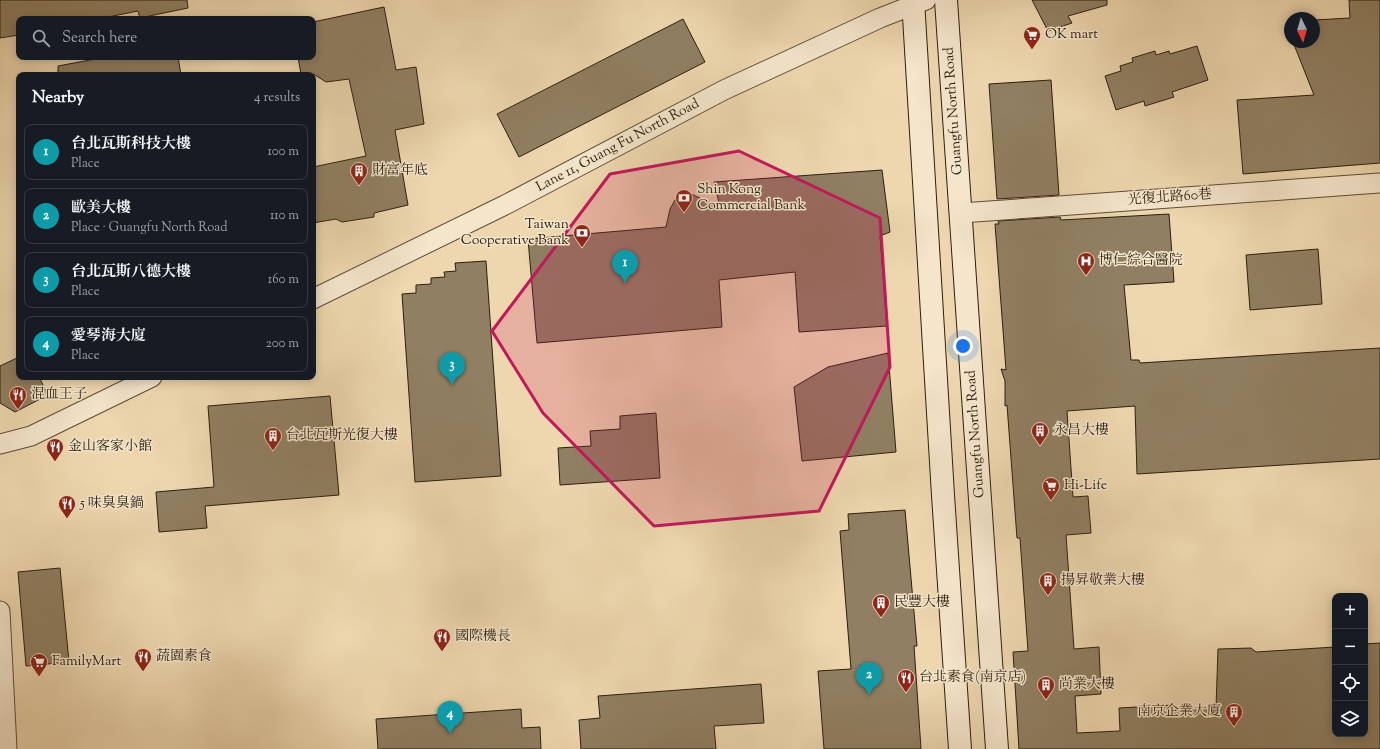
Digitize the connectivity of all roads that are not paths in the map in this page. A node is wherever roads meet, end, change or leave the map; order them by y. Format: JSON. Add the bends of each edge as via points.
{"nodes":[{"id":1,"x":946,"y":0,"type":"edge"},
{"id":2,"x":917,"y":2,"type":"edge"},
{"id":3,"x":1380,"y":183,"type":"edge"},
{"id":4,"x":961,"y":213,"type":"junction"},
{"id":5,"x":316,"y":298,"type":"edge"},
{"id":6,"x":146,"y":380,"type":"edge"},
{"id":7,"x":0,"y":444,"type":"edge"},
{"id":8,"x":0,"y":611,"type":"edge"},
{"id":9,"x":7,"y":749,"type":"edge"},
{"id":10,"x":960,"y":749,"type":"edge"},
{"id":11,"x":997,"y":749,"type":"edge"}],
"edges":[{"from":1,"to":4,"type":"main road","name":"Guangfu North Road"},
{"from":2,"to":5,"type":"street","name":"Lane 11, Guang Fu North Road","via":[[724,90],[505,205]]},
{"from":2,"to":10,"type":"main road","via":[[943,495]]},
{"from":3,"to":4,"type":"street","name":"光復北路60巷"},
{"from":4,"to":11,"type":"main road","name":"Guangfu North Road"},
{"from":6,"to":7,"type":"street","via":[[31,436]]},
{"from":8,"to":9,"type":"street"}]}
